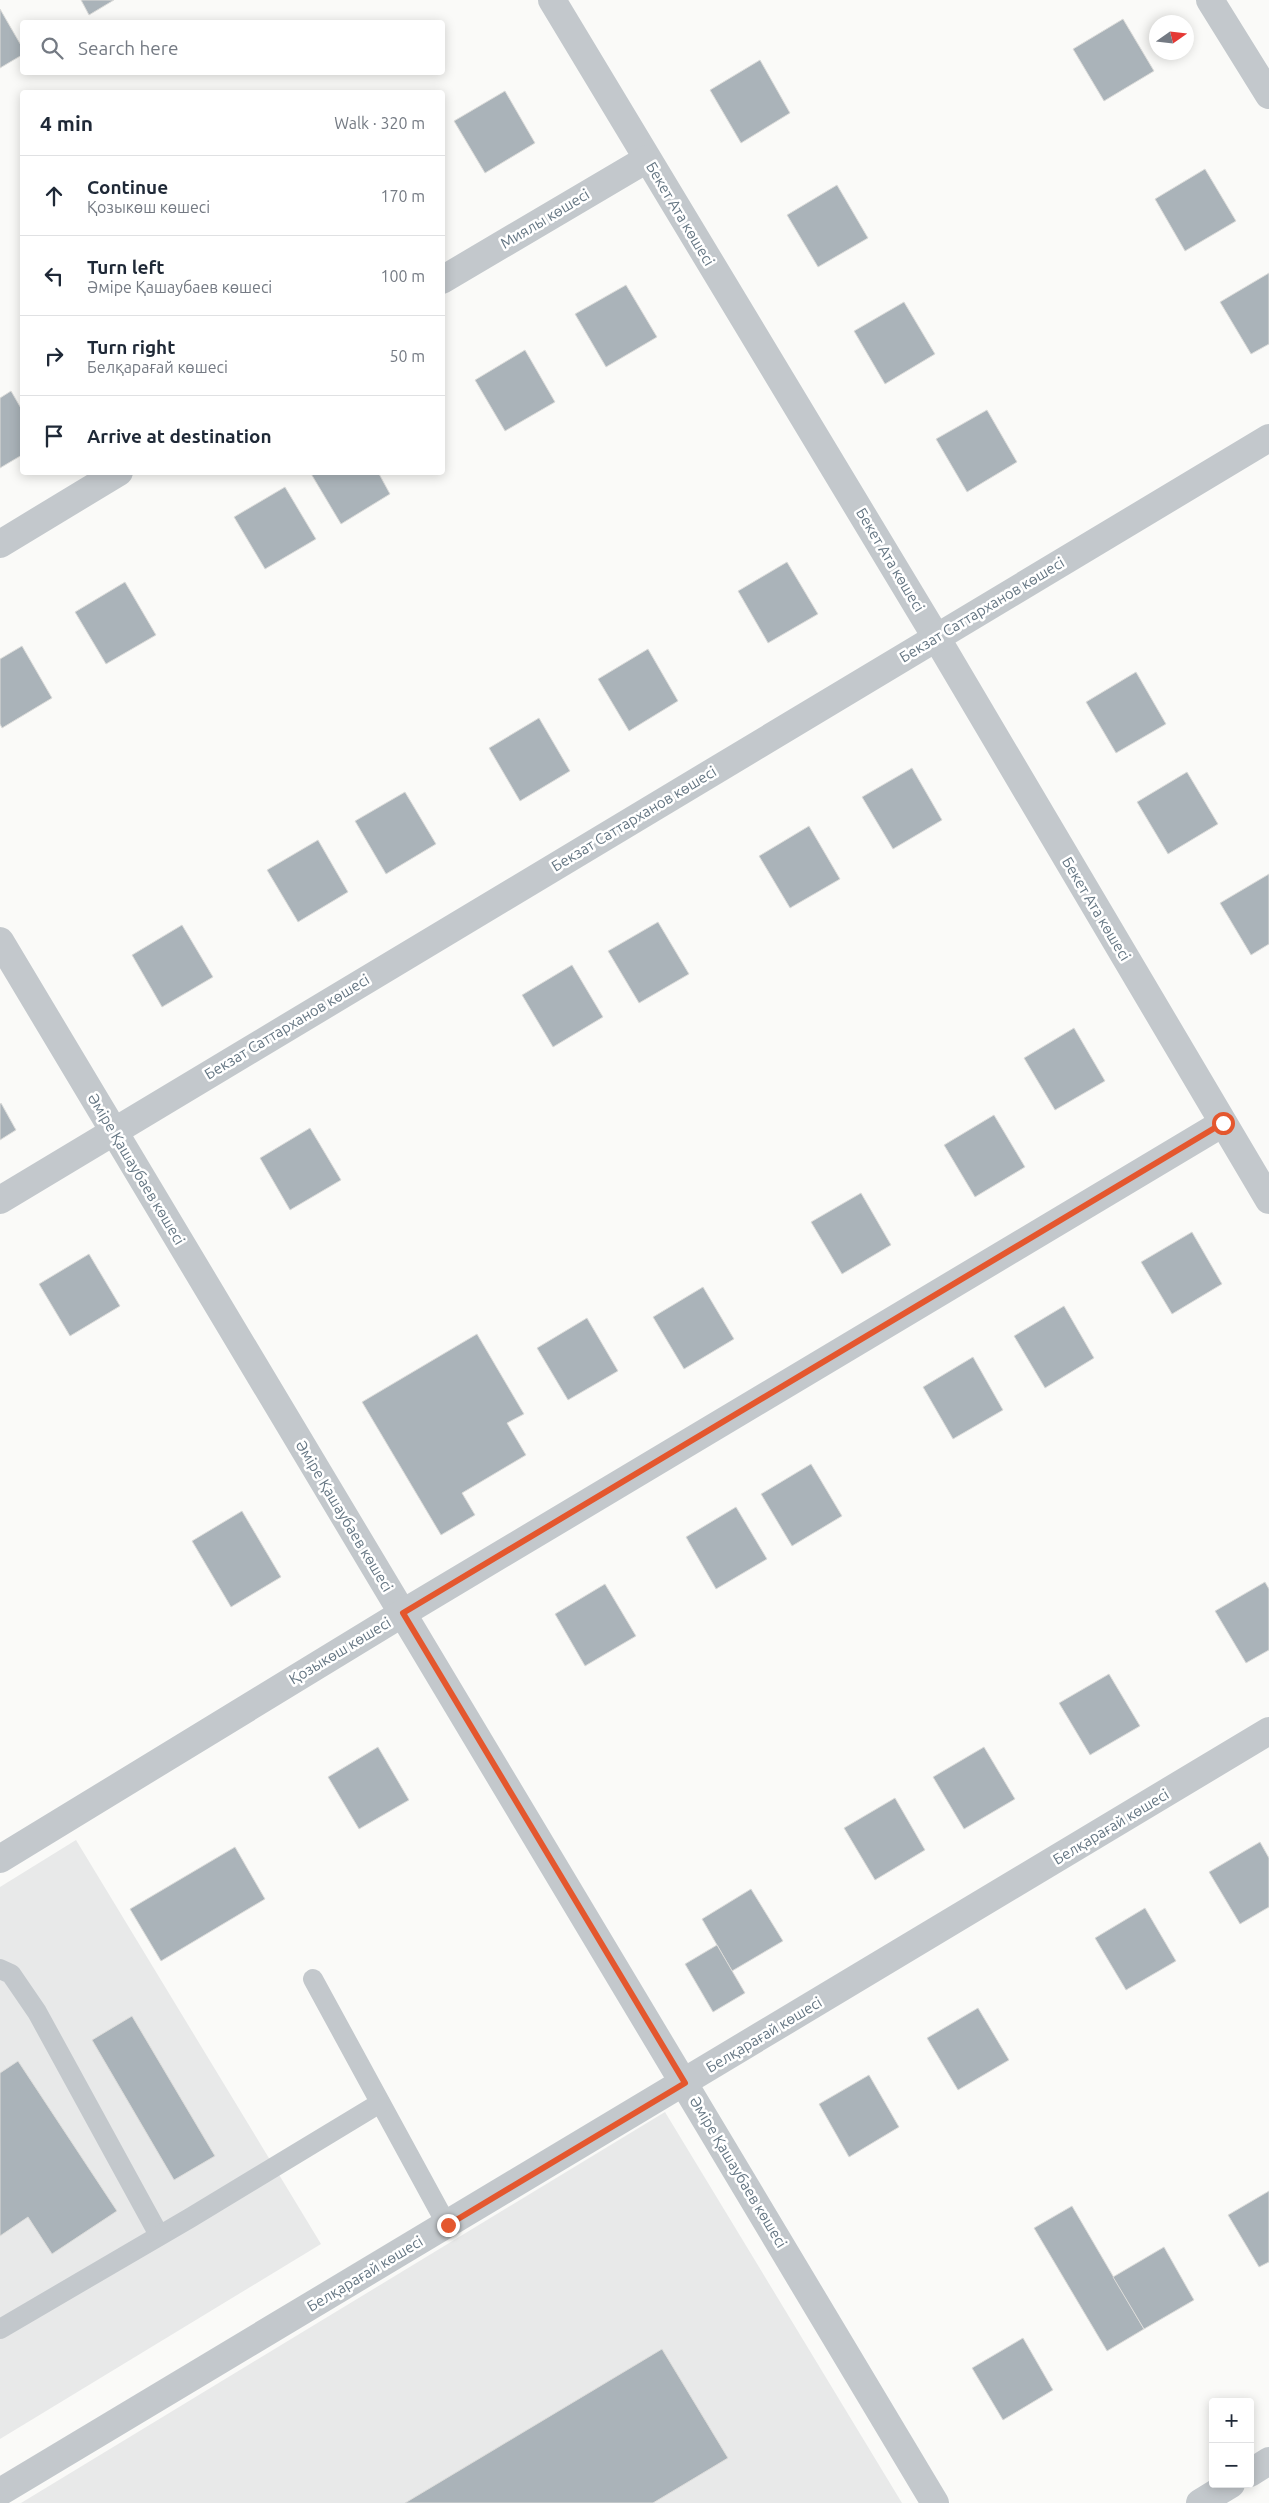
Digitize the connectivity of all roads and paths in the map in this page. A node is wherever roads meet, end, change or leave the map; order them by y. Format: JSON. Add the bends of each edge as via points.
{"nodes":[{"id":1,"x":552,"y":0,"type":"edge"},
{"id":2,"x":1210,"y":0,"type":"edge"},
{"id":3,"x":1269,"y":95,"type":"edge"},
{"id":4,"x":647,"y":159,"type":"junction"},
{"id":5,"x":445,"y":278,"type":"edge"},
{"id":6,"x":1269,"y":438,"type":"edge"},
{"id":7,"x":115,"y":475,"type":"edge"},
{"id":8,"x":0,"y":544,"type":"edge"},
{"id":9,"x":936,"y":637,"type":"junction"},
{"id":10,"x":0,"y":941,"type":"edge"},
{"id":11,"x":1223,"y":1123,"type":"junction"},
{"id":12,"x":114,"y":1132,"type":"junction"},
{"id":13,"x":0,"y":1200,"type":"edge"},
{"id":14,"x":1269,"y":1200,"type":"edge"},
{"id":15,"x":403,"y":1613,"type":"junction"},
{"id":16,"x":1269,"y":1731,"type":"edge"},
{"id":17,"x":0,"y":1859,"type":"edge"},
{"id":18,"x":0,"y":1969,"type":"edge"},
{"id":19,"x":313,"y":1979,"type":"dead end"},
{"id":20,"x":685,"y":2083,"type":"junction"},
{"id":21,"x":380,"y":2102,"type":"junction"},
{"id":22,"x":448,"y":2225,"type":"junction"},
{"id":23,"x":159,"y":2235,"type":"junction"},
{"id":24,"x":0,"y":2329,"type":"edge"},
{"id":25,"x":1269,"y":2461,"type":"edge"},
{"id":26,"x":1254,"y":2470,"type":"edge"},
{"id":27,"x":1224,"y":2488,"type":"edge"},
{"id":28,"x":0,"y":2492,"type":"edge"},
{"id":29,"x":935,"y":2503,"type":"edge"},
{"id":30,"x":1200,"y":2503,"type":"edge"}],
"edges":[{"from":1,"to":4,"type":"street","name":"Бекет Ата көшесі"},
{"from":2,"to":3,"type":"street"},
{"from":4,"to":5,"type":"street","name":"Миялы көшесі"},
{"from":4,"to":9,"type":"street","name":"Бекет Ата көшесі"},
{"from":6,"to":9,"type":"street","name":"Бекзат Саттарханов көшесі"},
{"from":7,"to":8,"type":"street"},
{"from":9,"to":11,"type":"street","name":"Бекет Ата көшесі"},
{"from":9,"to":12,"type":"street","name":"Бекзат Саттарханов көшесі"},
{"from":10,"to":12,"type":"street","name":"Әміре Қашаубаев көшесі"},
{"from":11,"to":14,"type":"street","name":"Бекет Ата көшесі"},
{"from":11,"to":15,"type":"street","name":"Қозыкөш көшесі"},
{"from":12,"to":13,"type":"street","name":"Бекзат Саттарханов көшесі"},
{"from":12,"to":15,"type":"street","name":"Әміре Қашаубаев көшесі"},
{"from":15,"to":17,"type":"street","name":"Қозыкөш көшесі"},
{"from":15,"to":20,"type":"street","name":"Әміре Қашаубаев көшесі"},
{"from":16,"to":20,"type":"street","name":"Белқарағай көшесі"},
{"from":18,"to":23,"type":"lane","via":[[11,1974],[37,2012]]},
{"from":19,"to":21,"type":"lane"},
{"from":20,"to":22,"type":"street","name":"Белқарағай көшесі"},
{"from":20,"to":29,"type":"street","name":"Әміре Қашаубаев көшесі"},
{"from":21,"to":22,"type":"lane"},
{"from":21,"to":23,"type":"lane"},
{"from":22,"to":28,"type":"street","name":"Белқарағай көшесі"},
{"from":23,"to":24,"type":"lane"},
{"from":25,"to":26,"type":"street"},
{"from":27,"to":30,"type":"street"}]}
